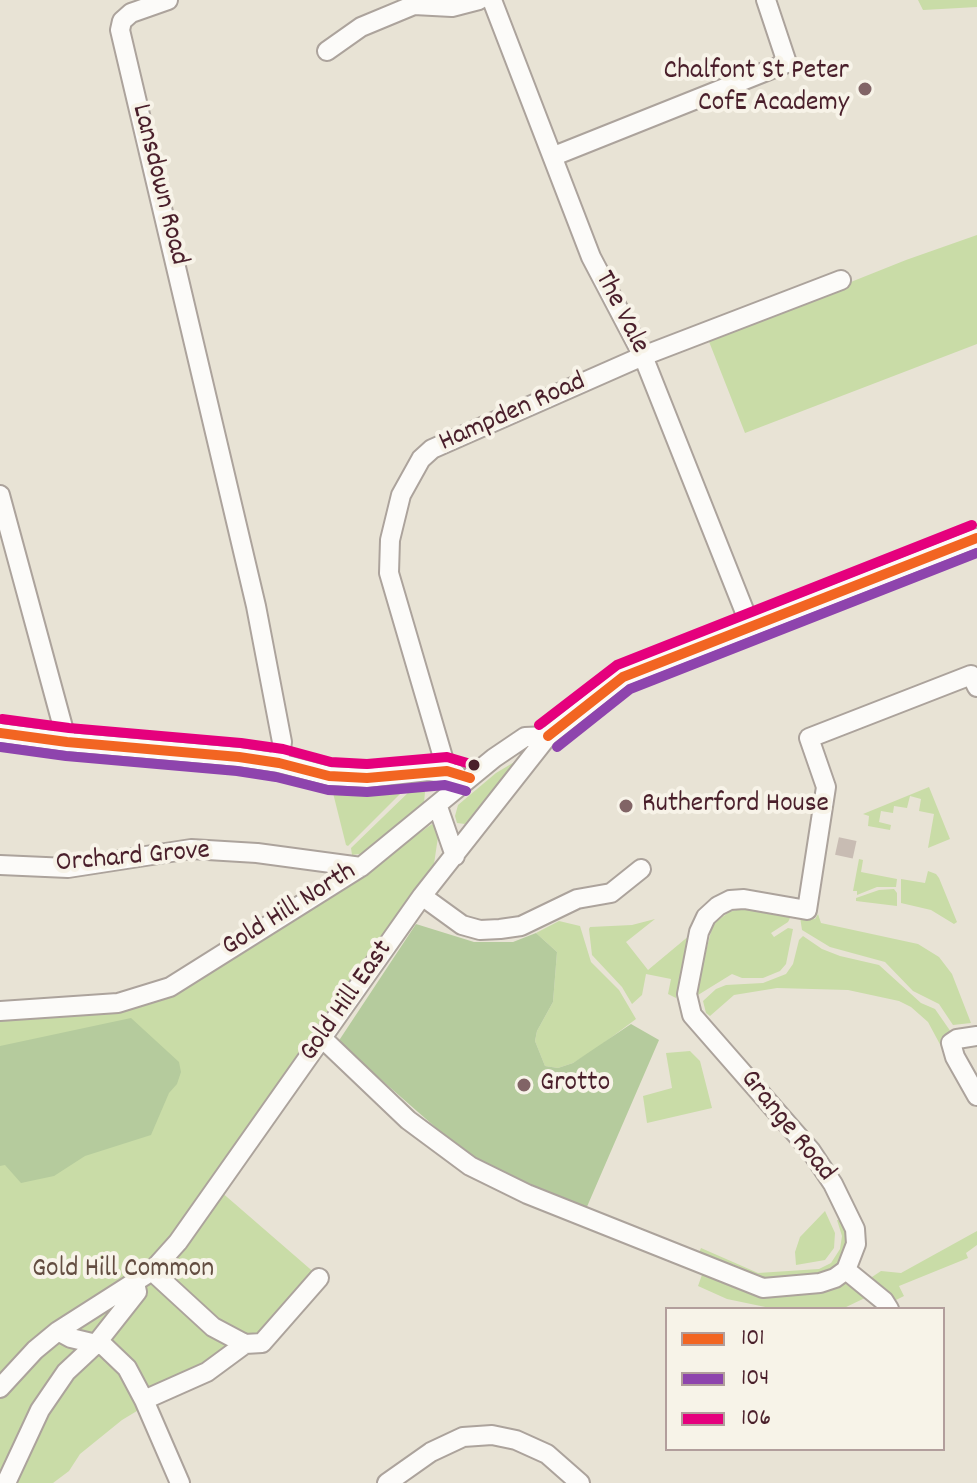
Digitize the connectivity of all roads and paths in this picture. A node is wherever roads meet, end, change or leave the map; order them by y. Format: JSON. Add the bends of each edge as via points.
{"nodes":[{"id":1,"x":168,"y":0,"type":"edge"},
{"id":2,"x":479,"y":0,"type":"edge"},
{"id":3,"x":492,"y":0,"type":"edge"},
{"id":4,"x":766,"y":0,"type":"edge"},
{"id":5,"x":327,"y":51,"type":"dead end"},
{"id":6,"x":554,"y":156,"type":"junction"},
{"id":7,"x":841,"y":280,"type":"dead end"},
{"id":8,"x":643,"y":356,"type":"junction"},
{"id":9,"x":0,"y":495,"type":"edge"},
{"id":10,"x":977,"y":538,"type":"edge"},
{"id":11,"x":750,"y":625,"type":"junction"},
{"id":12,"x":977,"y":687,"type":"edge"},
{"id":13,"x":0,"y":733,"type":"edge"},
{"id":14,"x":548,"y":736,"type":"junction"},
{"id":15,"x":67,"y":742,"type":"junction"},
{"id":16,"x":279,"y":763,"type":"junction"},
{"id":17,"x":447,"y":771,"type":"junction"},
{"id":18,"x":470,"y":778,"type":"junction"},
{"id":19,"x":438,"y":807,"type":"junction"},
{"id":20,"x":455,"y":856,"type":"junction"},
{"id":21,"x":0,"y":865,"type":"edge"},
{"id":22,"x":361,"y":867,"type":"junction"},
{"id":23,"x":641,"y":869,"type":"dead end"},
{"id":24,"x":422,"y":896,"type":"junction"},
{"id":25,"x":0,"y":1011,"type":"edge"},
{"id":26,"x":977,"y":1036,"type":"edge"},
{"id":27,"x":322,"y":1038,"type":"junction"},
{"id":28,"x":977,"y":1096,"type":"edge"},
{"id":29,"x":846,"y":1270,"type":"junction"},
{"id":30,"x":152,"y":1271,"type":"junction"},
{"id":31,"x":319,"y":1278,"type":"dead end"},
{"id":32,"x":135,"y":1283,"type":"junction"},
{"id":33,"x":888,"y":1307,"type":"edge"},
{"id":34,"x":58,"y":1331,"type":"junction"},
{"id":35,"x":96,"y":1344,"type":"junction"},
{"id":36,"x":245,"y":1344,"type":"junction"},
{"id":37,"x":0,"y":1388,"type":"edge"},
{"id":38,"x":144,"y":1400,"type":"junction"},
{"id":39,"x":6,"y":1483,"type":"edge"},
{"id":40,"x":180,"y":1483,"type":"edge"},
{"id":41,"x":387,"y":1483,"type":"edge"},
{"id":42,"x":580,"y":1483,"type":"edge"}],
"edges":[{"from":1,"to":16,"type":"street","name":"Lansdown Road","via":[[131,13],[120,30],[256,606],[282,742]]},
{"from":2,"to":5,"type":"street","via":[[452,7],[414,5],[361,27]]},
{"from":3,"to":6,"type":"street","name":"The Vale"},
{"from":4,"to":6,"type":"street","via":[[787,63]]},
{"from":6,"to":8,"type":"street","name":"The Vale","via":[[591,257]]},
{"from":7,"to":8,"type":"street","name":"Hampden Road"},
{"from":8,"to":11,"type":"street","name":"The Vale"},
{"from":8,"to":17,"type":"street","name":"Hampden Road","via":[[432,449],[401,495],[390,540],[389,573]]},
{"from":9,"to":15,"type":"street"},
{"from":10,"to":11,"type":"street"},
{"from":11,"to":14,"type":"street","via":[[623,677]]},
{"from":12,"to":29,"type":"street","name":"Grange Road","via":[[971,675],[809,738],[826,787],[807,910],[730,900],[706,917],[699,932],[687,994],[692,1015],[811,1151],[833,1184],[855,1229],[856,1244]]},
{"from":13,"to":15,"type":"street"},
{"from":14,"to":18,"type":"street","name":"Gold Hill North","via":[[525,737]]},
{"from":14,"to":20,"type":"street","name":"Gold Hill East"},
{"from":15,"to":16,"type":"street"},
{"from":16,"to":17,"type":"street","via":[[348,778]]},
{"from":17,"to":18,"type":"street"},
{"from":18,"to":19,"type":"street","name":"Gold Hill North"},
{"from":19,"to":20,"type":"street"},
{"from":19,"to":22,"type":"street","name":"Gold Hill North"},
{"from":20,"to":24,"type":"street","name":"Gold Hill East"},
{"from":21,"to":22,"type":"street","name":"Orchard Grove","via":[[68,868],[191,849]]},
{"from":22,"to":25,"type":"street","name":"Gold Hill North","via":[[170,987],[118,1003]]},
{"from":23,"to":24,"type":"street","via":[[611,893],[577,899],[521,926],[500,929],[462,925]]},
{"from":24,"to":27,"type":"street","name":"Gold Hill East"},
{"from":26,"to":28,"type":"street","via":[[951,1043]]},
{"from":27,"to":29,"type":"street","via":[[408,1120],[470,1166],[527,1194],[763,1288],[820,1283]]},
{"from":27,"to":30,"type":"street","name":"Gold Hill East","via":[[201,1212]]},
{"from":29,"to":33,"type":"street"},
{"from":30,"to":32,"type":"street","name":"Gold Hill East"},
{"from":30,"to":36,"type":"street","via":[[213,1327]]},
{"from":31,"to":36,"type":"street","via":[[262,1343]]},
{"from":32,"to":34,"type":"street","name":"Gold Hill East"},
{"from":32,"to":35,"type":"street","via":[[137,1292]]},
{"from":34,"to":35,"type":"street"},
{"from":34,"to":37,"type":"street","name":"Gold Hill East"},
{"from":35,"to":38,"type":"street","via":[[127,1368]]},
{"from":35,"to":39,"type":"street","via":[[66,1372],[40,1410]]},
{"from":36,"to":38,"type":"street","via":[[207,1372]]},
{"from":38,"to":40,"type":"street"},
{"from":41,"to":42,"type":"street","via":[[452,1442],[492,1435],[547,1454]]}]}
